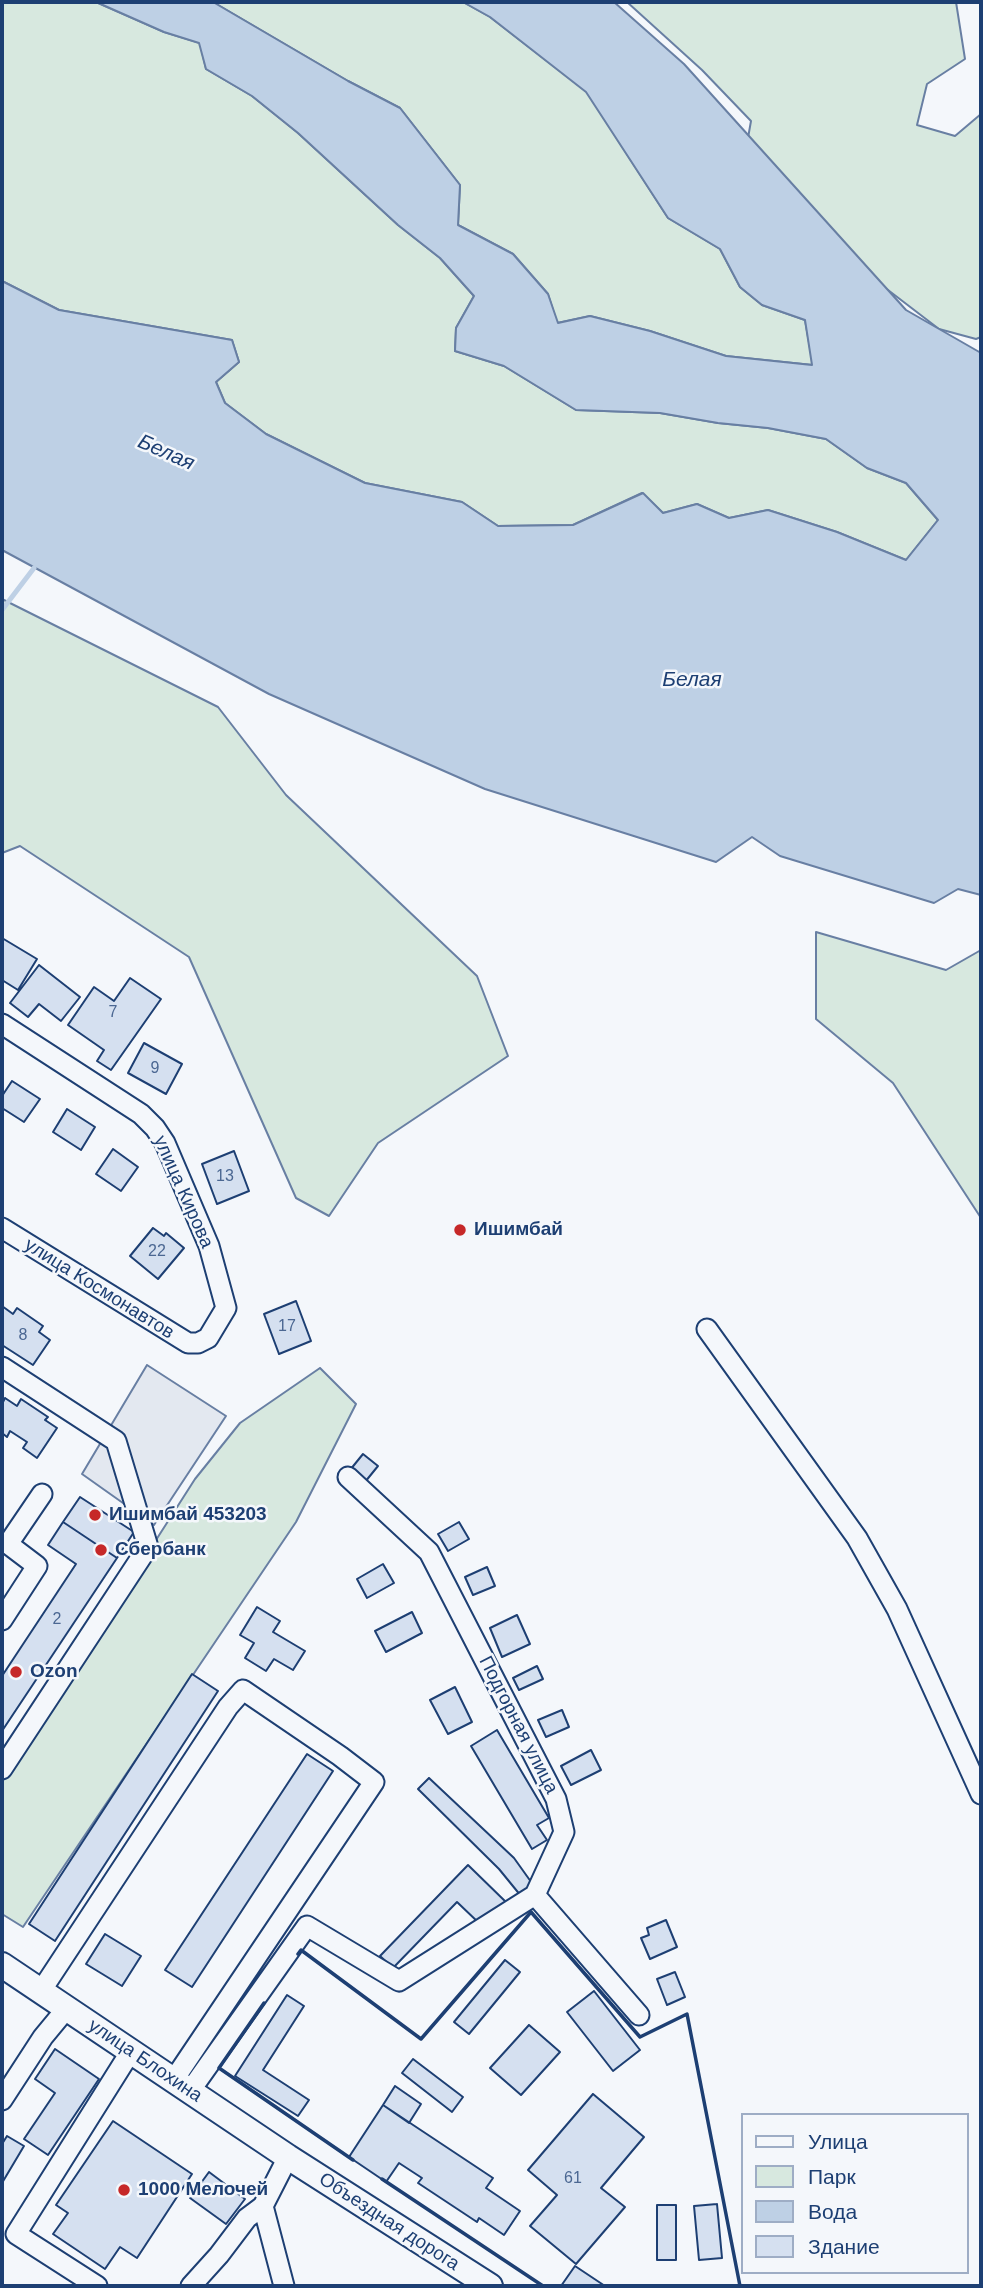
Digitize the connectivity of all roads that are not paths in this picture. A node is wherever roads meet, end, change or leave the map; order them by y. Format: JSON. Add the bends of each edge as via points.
{"nodes":[{"id":1,"x":2,"y":1024,"type":"edge"},
{"id":2,"x":2,"y":1228,"type":"edge"},
{"id":3,"x":707,"y":1329,"type":"dead end"},
{"id":4,"x":198,"y":1343,"type":"joint"},
{"id":5,"x":2,"y":1367,"type":"edge"},
{"id":6,"x":348,"y":1478,"type":"dead end"},
{"id":7,"x":43,"y":1494,"type":"dead end"},
{"id":8,"x":2,"y":1620,"type":"edge"},
{"id":9,"x":2,"y":1769,"type":"edge"},
{"id":10,"x":981,"y":1794,"type":"edge"},
{"id":11,"x":535,"y":1895,"type":"junction"},
{"id":12,"x":2,"y":1965,"type":"edge"},
{"id":13,"x":41,"y":1991,"type":"junction"},
{"id":14,"x":67,"y":2008,"type":"junction"},
{"id":15,"x":639,"y":2015,"type":"dead end"},
{"id":16,"x":131,"y":2051,"type":"junction"},
{"id":17,"x":182,"y":2086,"type":"junction"},
{"id":18,"x":2,"y":2100,"type":"edge"},
{"id":19,"x":288,"y":2157,"type":"junction"},
{"id":20,"x":263,"y":2206,"type":"junction"},
{"id":21,"x":97,"y":2286,"type":"edge"},
{"id":22,"x":191,"y":2286,"type":"edge"},
{"id":23,"x":284,"y":2286,"type":"edge"},
{"id":24,"x":490,"y":2286,"type":"edge"}],
"edges":[{"from":1,"to":4,"type":"street","name":"улица Кирова","via":[[141,1114],[160,1136],[209,1246],[226,1308],[208,1338]]},
{"from":2,"to":4,"type":"street","name":"улица Космонавтов","via":[[188,1343]]},
{"from":3,"to":10,"type":"street","via":[[857,1538],[897,1609]]},
{"from":5,"to":9,"type":"street","via":[[116,1441],[148,1547]]},
{"from":6,"to":11,"type":"street","name":"Подгорная улица","via":[[429,1552],[556,1799],[564,1832]]},
{"from":7,"to":8,"type":"street","via":[[8,1544],[37,1566]]},
{"from":11,"to":15,"type":"street"},
{"from":11,"to":17,"type":"street","via":[[399,1981],[307,1926]]},
{"from":12,"to":13,"type":"main road","name":"улица Блохина"},
{"from":13,"to":14,"type":"main road","name":"улица Блохина"},
{"from":13,"to":17,"type":"street","via":[[243,1690],[374,1782]]},
{"from":14,"to":16,"type":"main road","name":"улица Блохина"},
{"from":14,"to":18,"type":"street"},
{"from":16,"to":17,"type":"main road","name":"улица Блохина"},
{"from":16,"to":21,"type":"street","via":[[16,2234]]},
{"from":17,"to":19,"type":"main road","name":"улица Блохина"},
{"from":19,"to":20,"type":"street"},
{"from":19,"to":24,"type":"main road","name":"Объездная дорога"},
{"from":20,"to":22,"type":"street","via":[[247,2218]]},
{"from":20,"to":23,"type":"street"}]}
